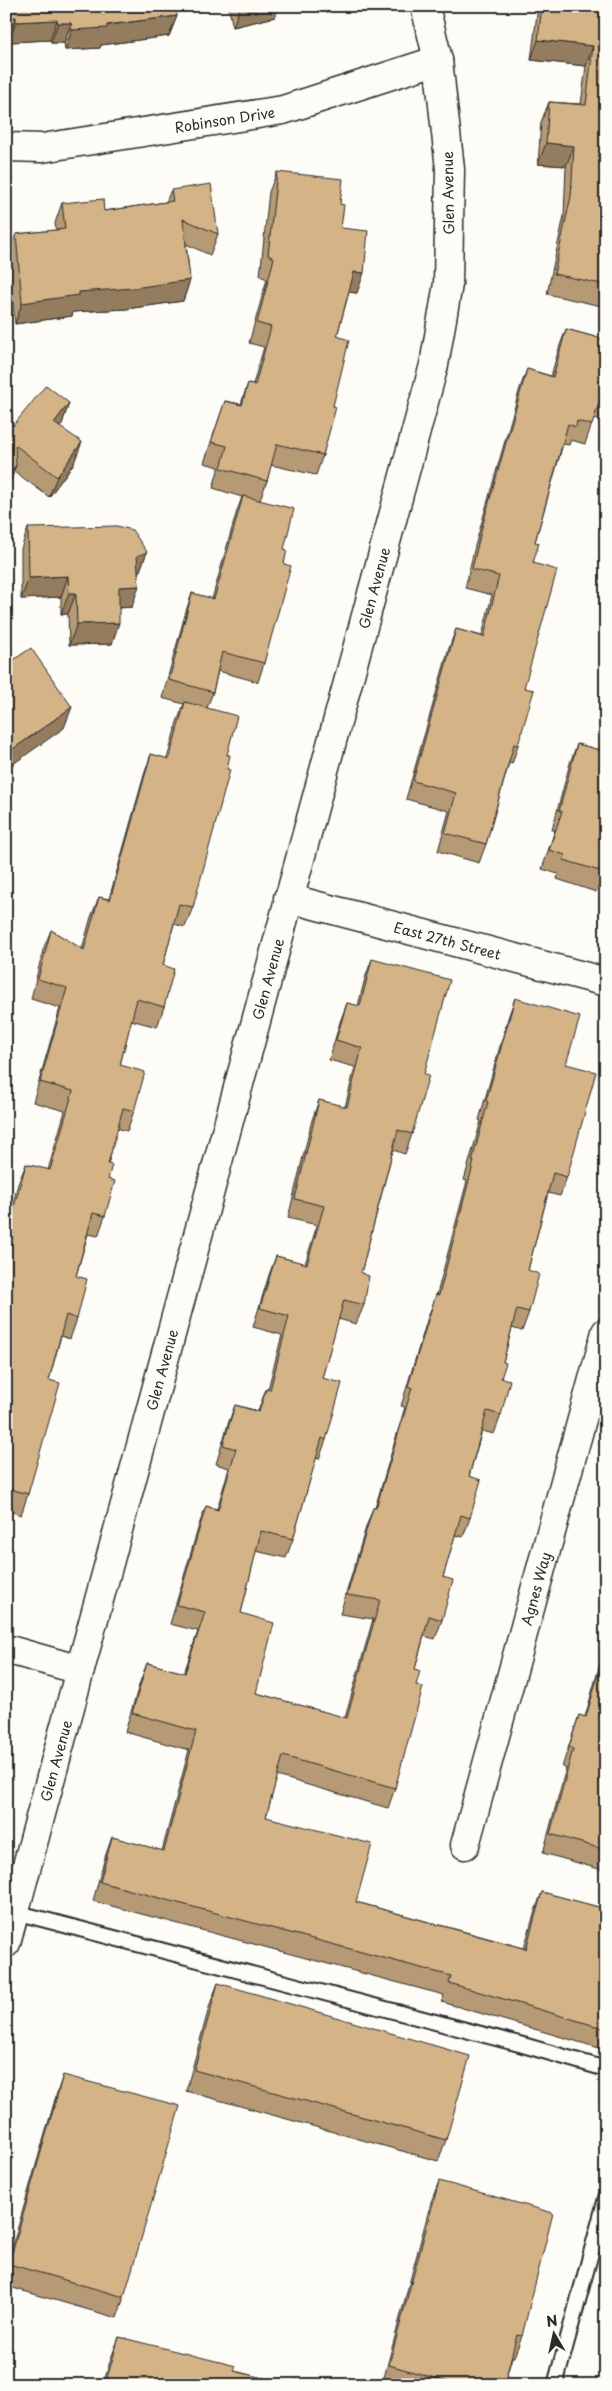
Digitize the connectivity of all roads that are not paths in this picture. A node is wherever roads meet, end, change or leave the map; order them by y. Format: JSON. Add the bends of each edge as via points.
{"nodes":[{"id":1,"x":426,"y":6,"type":"edge"},
{"id":2,"x":438,"y":60,"type":"junction"},
{"id":3,"x":6,"y":147,"type":"edge"},
{"id":4,"x":288,"y":898,"type":"junction"},
{"id":5,"x":606,"y":982,"type":"edge"},
{"id":6,"x":606,"y":1332,"type":"edge"},
{"id":7,"x":6,"y":1649,"type":"edge"},
{"id":8,"x":80,"y":1670,"type":"junction"},
{"id":9,"x":465,"y":1845,"type":"dead end"},
{"id":10,"x":15,"y":1912,"type":"junction"},
{"id":11,"x":6,"y":1943,"type":"edge"},
{"id":12,"x":606,"y":2069,"type":"edge"},
{"id":13,"x":606,"y":2198,"type":"edge"},
{"id":14,"x":555,"y":2385,"type":"edge"}],
"edges":[{"from":1,"to":2,"type":"street","name":"Glen Avenue"},
{"from":2,"to":3,"type":"street","name":"Robinson Drive","via":[[283,110],[42,148]]},
{"from":2,"to":4,"type":"street","name":"Glen Avenue","via":[[450,169],[448,284],[434,365]]},
{"from":4,"to":5,"type":"street","name":"East 27th Street"},
{"from":4,"to":8,"type":"street","name":"Glen Avenue"},
{"from":6,"to":9,"type":"street","name":"Agnes Way"},
{"from":7,"to":8,"type":"street"},
{"from":8,"to":10,"type":"street","name":"Glen Avenue"},
{"from":10,"to":11,"type":"street","name":"Glen Avenue"},
{"from":10,"to":12,"type":"lane"},
{"from":13,"to":14,"type":"lane"}]}
